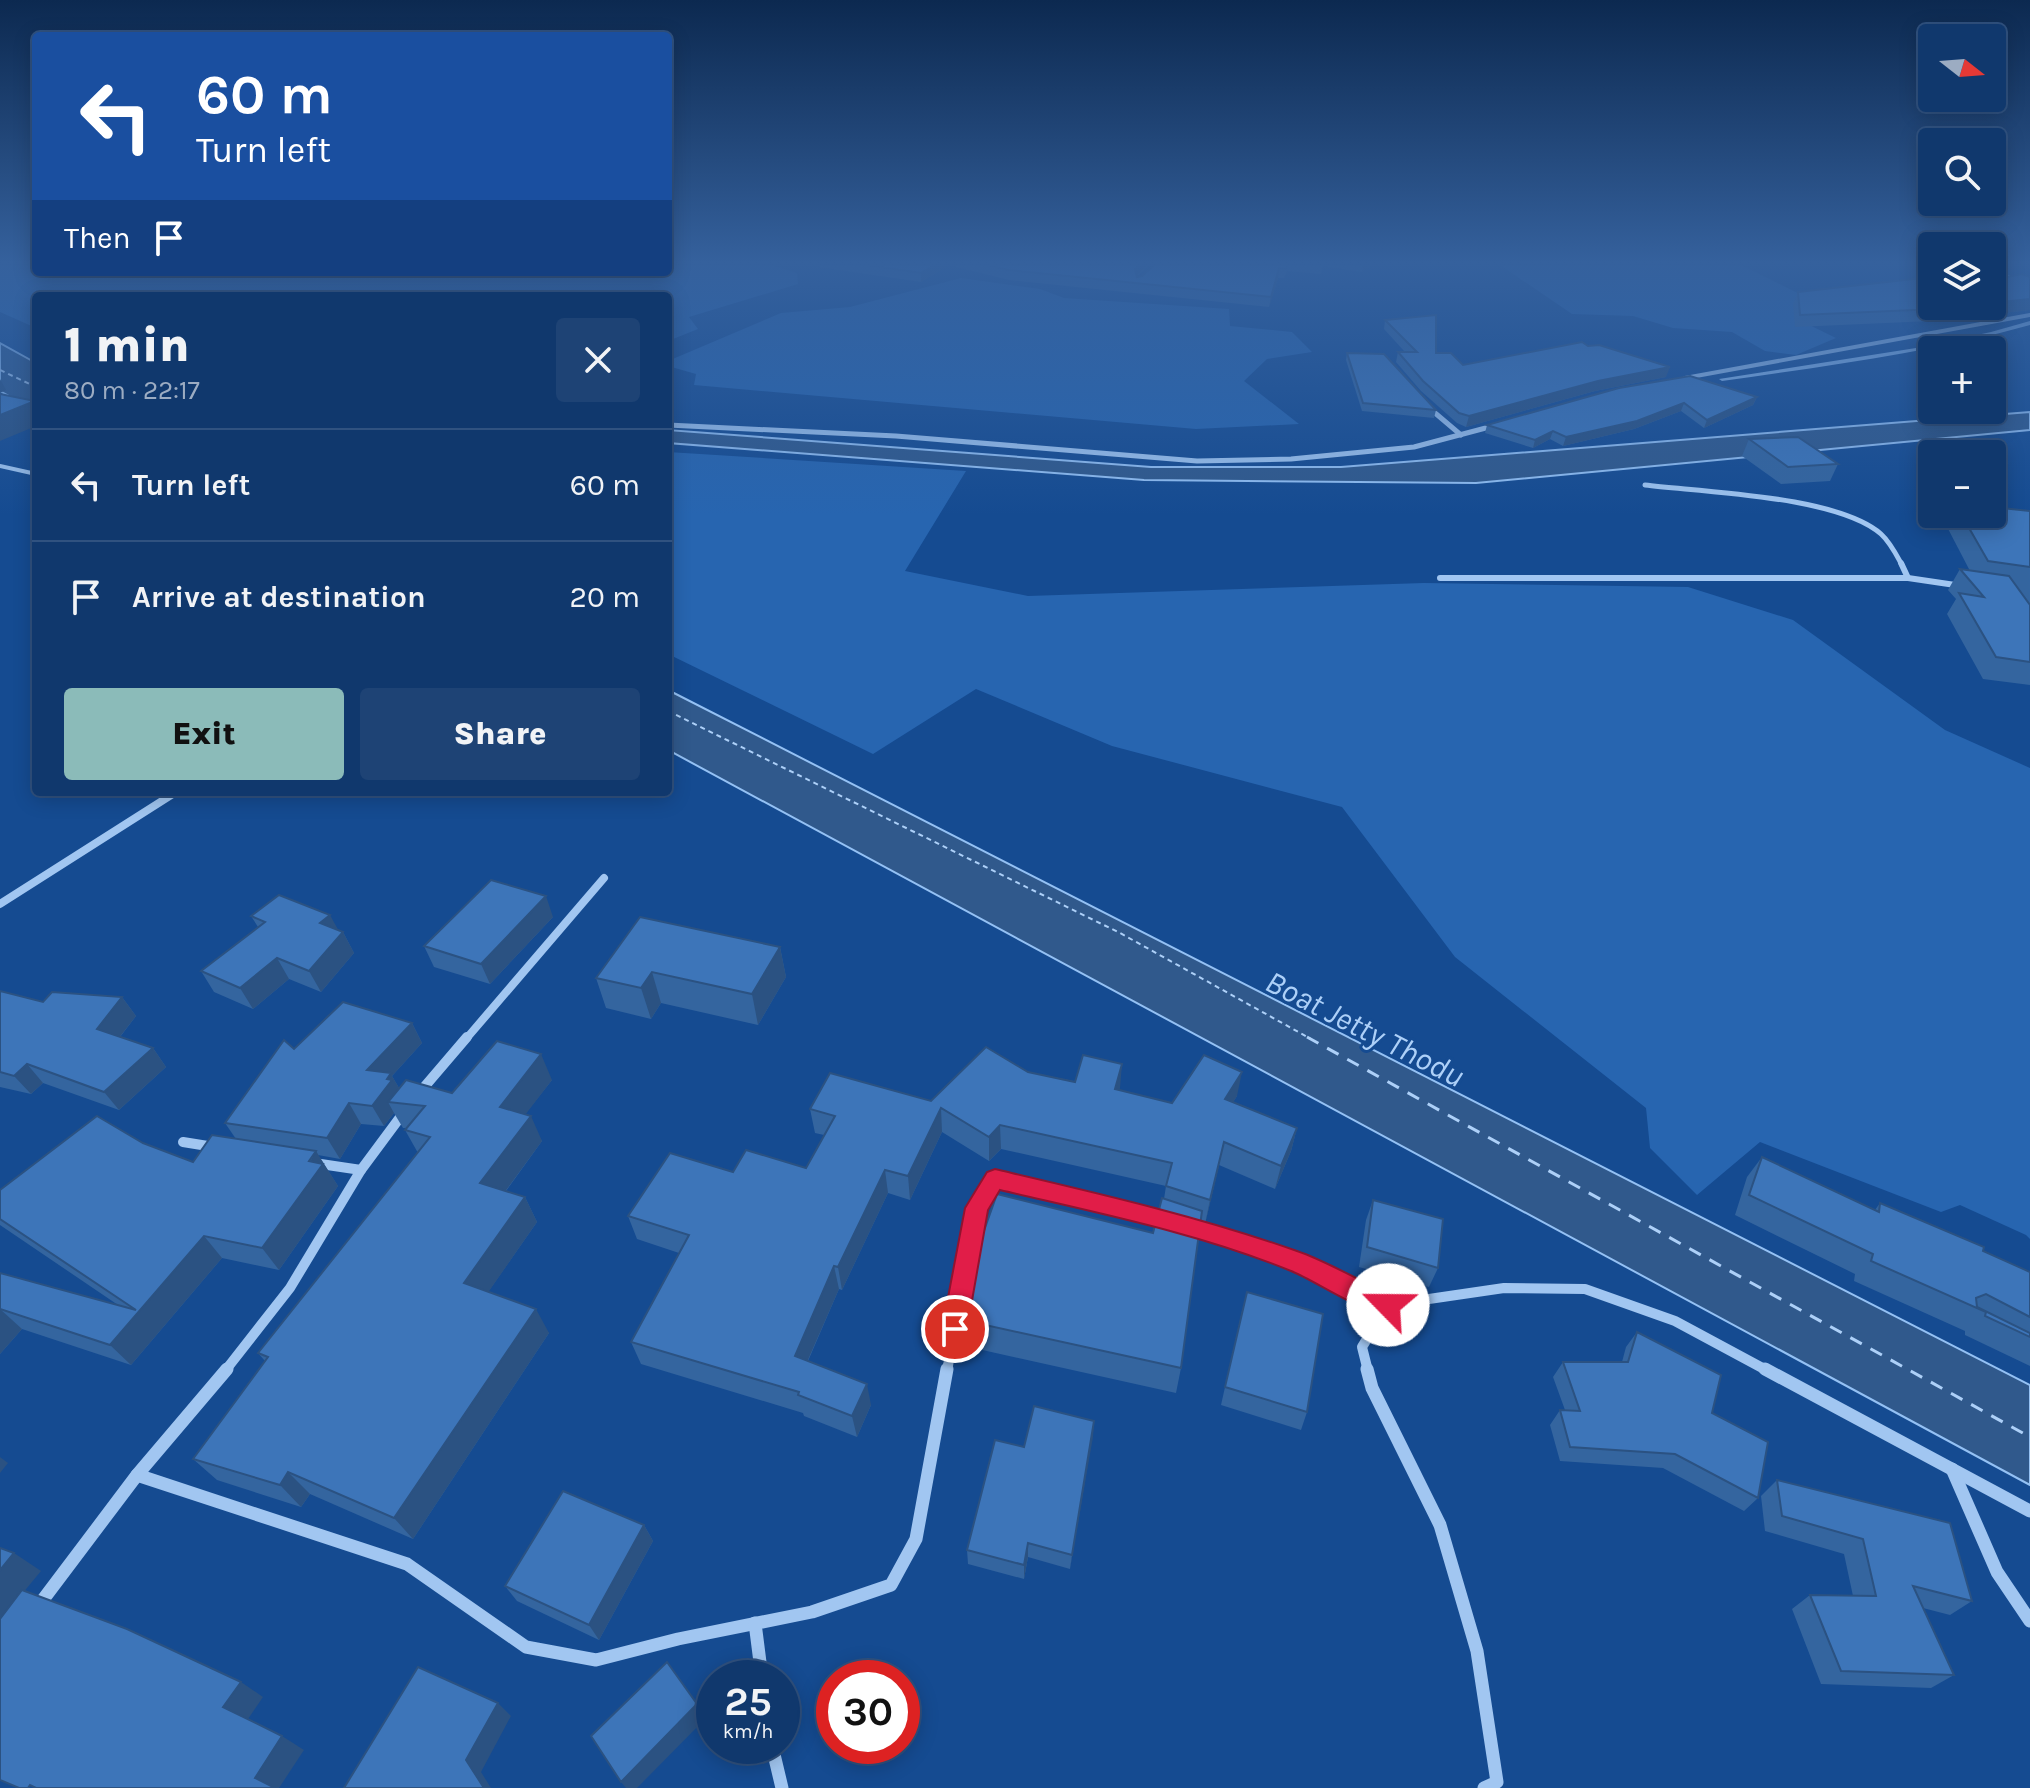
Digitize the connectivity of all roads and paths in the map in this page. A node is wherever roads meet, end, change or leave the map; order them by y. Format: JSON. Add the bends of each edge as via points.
{"nodes":[{"id":1,"x":1851,"y":348,"type":"edge"},
{"id":2,"x":1682,"y":378,"type":"edge"},
{"id":3,"x":1426,"y":405,"type":"edge"},
{"id":4,"x":1503,"y":423,"type":"edge"},
{"id":5,"x":672,"y":425,"type":"edge"},
{"id":6,"x":1461,"y":435,"type":"junction"},
{"id":7,"x":0,"y":466,"type":"edge"},
{"id":8,"x":32,"y":473,"type":"edge"},
{"id":9,"x":1645,"y":485,"type":"dead end"},
{"id":10,"x":1440,"y":578,"type":"dead end"},
{"id":11,"x":1908,"y":578,"type":"junction"},
{"id":12,"x":1969,"y":587,"type":"edge"},
{"id":13,"x":170,"y":796,"type":"edge"},
{"id":14,"x":604,"y":878,"type":"dead end"},
{"id":15,"x":0,"y":904,"type":"edge"},
{"id":16,"x":183,"y":1142,"type":"dead end"},
{"id":17,"x":227,"y":1149,"type":"edge"},
{"id":18,"x":301,"y":1161,"type":"edge"},
{"id":19,"x":361,"y":1170,"type":"junction"},
{"id":20,"x":1388,"y":1305,"type":"junction"},
{"id":21,"x":1952,"y":1468,"type":"junction"},
{"id":22,"x":137,"y":1475,"type":"junction"},
{"id":23,"x":2030,"y":1511,"type":"edge"},
{"id":24,"x":35,"y":1611,"type":"edge"},
{"id":25,"x":2030,"y":1621,"type":"edge"},
{"id":26,"x":755,"y":1623,"type":"junction"},
{"id":27,"x":760,"y":1660,"type":"edge"},
{"id":28,"x":776,"y":1764,"type":"edge"},
{"id":29,"x":782,"y":1788,"type":"edge"},
{"id":30,"x":1484,"y":1788,"type":"edge"}],
"edges":[{"from":1,"to":2,"type":"street"},
{"from":3,"to":6,"type":"street"},
{"from":4,"to":6,"type":"street"},
{"from":5,"to":6,"type":"street","via":[[896,436],[1197,461],[1365,453]]},
{"from":7,"to":8,"type":"lane"},
{"from":9,"to":11,"type":"street","via":[[1853,516],[1890,544]]},
{"from":10,"to":11,"type":"street"},
{"from":11,"to":12,"type":"street"},
{"from":13,"to":15,"type":"street"},
{"from":14,"to":19,"type":"street","via":[[431,1078]]},
{"from":16,"to":17,"type":"street"},
{"from":18,"to":19,"type":"street"},
{"from":19,"to":22,"type":"street","via":[[290,1288]]},
{"from":20,"to":21,"type":"street","via":[[1504,1288],[1585,1289],[1675,1321]]},
{"from":20,"to":26,"type":"street","via":[[1362,1297],[1296,1261],[1156,1216],[995,1179],[977,1208],[916,1539],[891,1585],[812,1612]]},
{"from":20,"to":30,"type":"street","via":[[1362,1347],[1372,1388],[1440,1525],[1477,1651],[1497,1782]]},
{"from":21,"to":23,"type":"street"},
{"from":21,"to":25,"type":"street","via":[[1997,1572]]},
{"from":22,"to":24,"type":"street"},
{"from":22,"to":26,"type":"street","via":[[407,1564],[526,1647],[596,1660]]},
{"from":26,"to":27,"type":"street"},
{"from":28,"to":29,"type":"street"}]}
